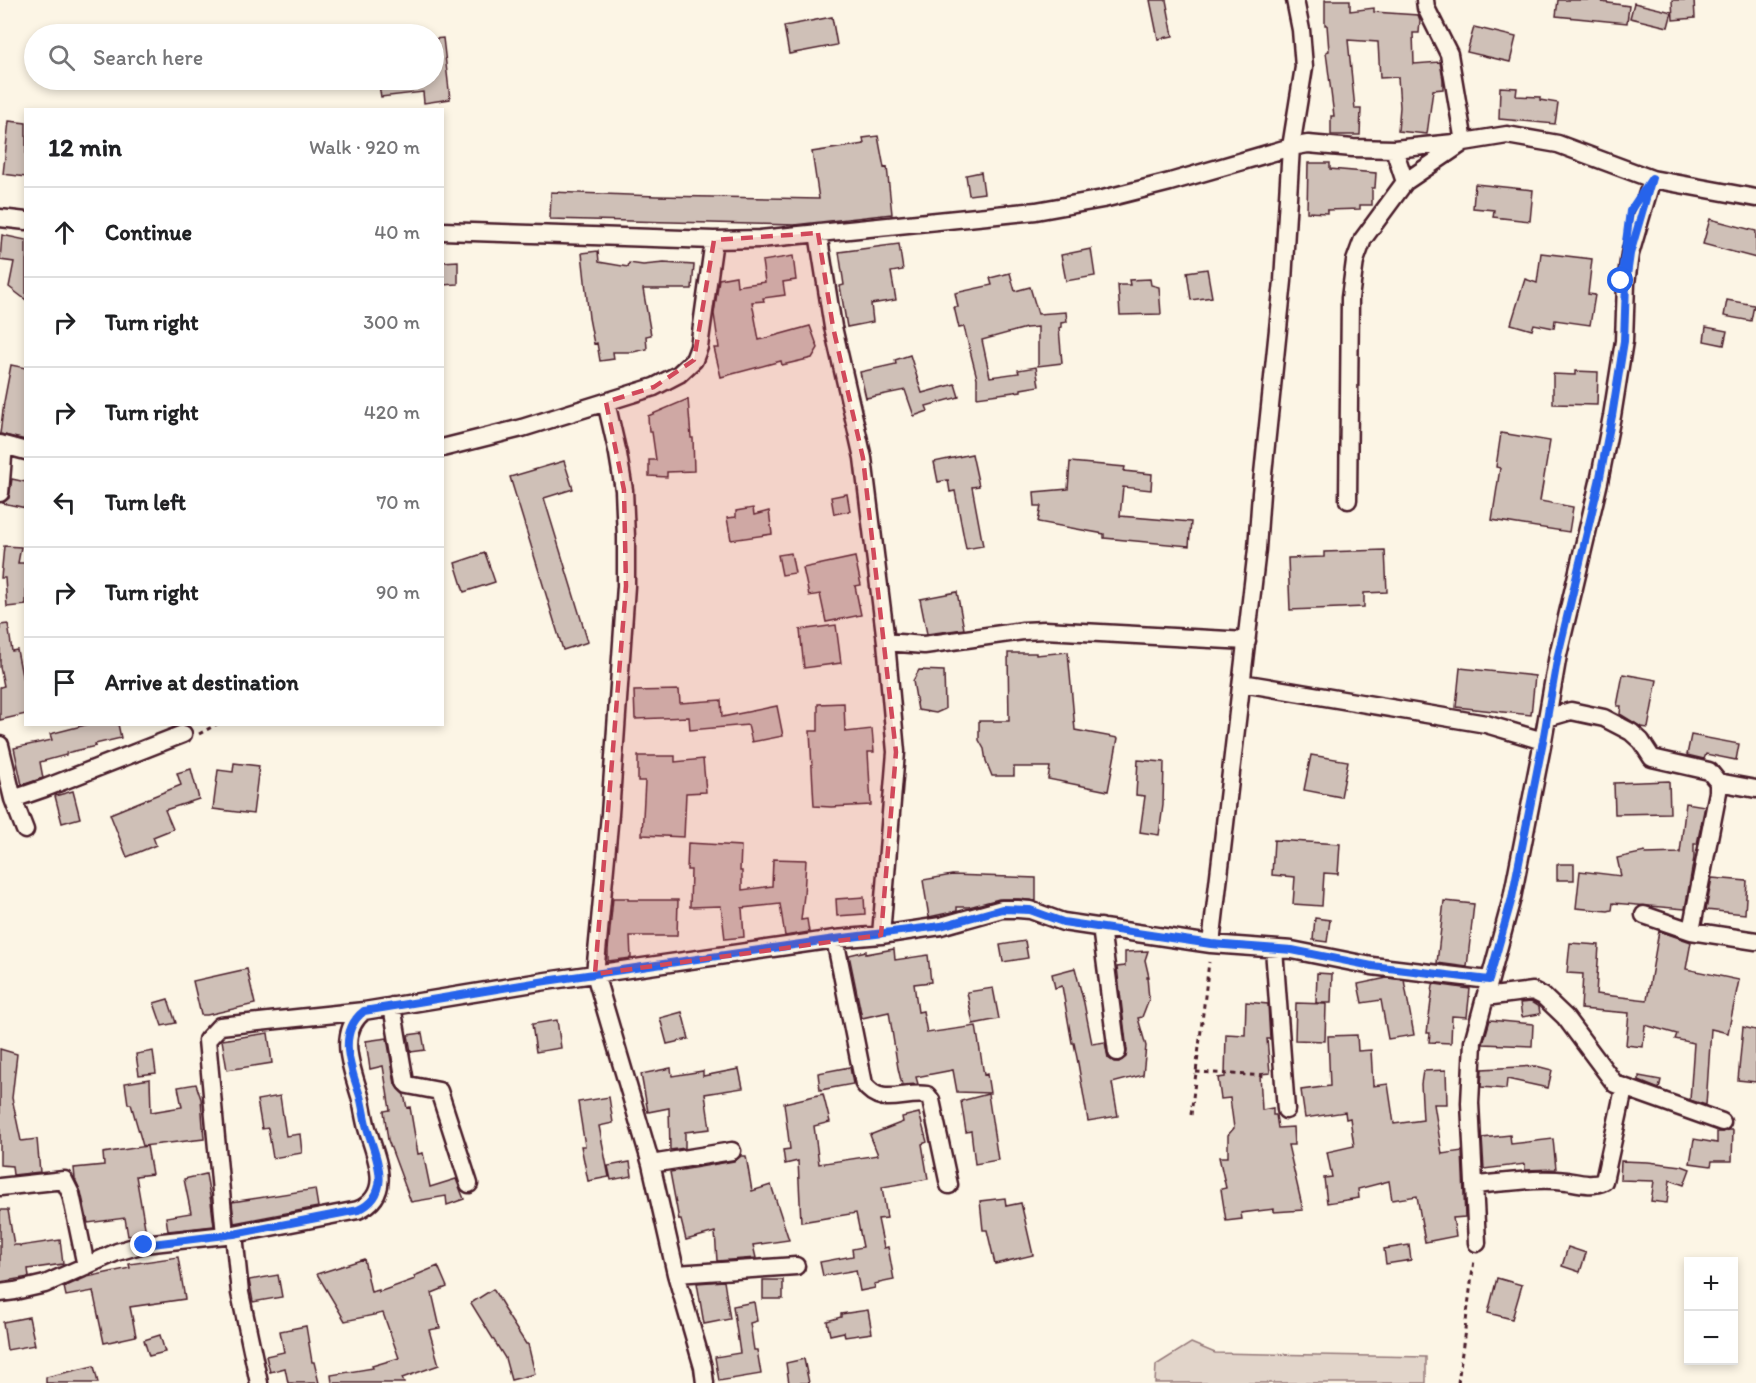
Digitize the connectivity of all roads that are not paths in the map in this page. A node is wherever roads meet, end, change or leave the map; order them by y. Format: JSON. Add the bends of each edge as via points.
{"nodes":[{"id":1,"x":1294,"y":0,"type":"edge"},
{"id":2,"x":1425,"y":0,"type":"edge"},
{"id":3,"x":1464,"y":142,"type":"junction"},
{"id":4,"x":1291,"y":147,"type":"junction"},
{"id":5,"x":1394,"y":149,"type":"junction"},
{"id":6,"x":1652,"y":178,"type":"junction"},
{"id":7,"x":1406,"y":182,"type":"junction"},
{"id":8,"x":1756,"y":198,"type":"edge"},
{"id":9,"x":0,"y":218,"type":"edge"},
{"id":10,"x":24,"y":221,"type":"edge"},
{"id":11,"x":444,"y":231,"type":"edge"},
{"id":12,"x":818,"y":233,"type":"junction"},
{"id":13,"x":714,"y":240,"type":"junction"},
{"id":14,"x":606,"y":402,"type":"junction"},
{"id":15,"x":2,"y":444,"type":"edge"},
{"id":16,"x":444,"y":448,"type":"edge"},
{"id":17,"x":24,"y":450,"type":"edge"},
{"id":18,"x":1594,"y":454,"type":"dead end"},
{"id":19,"x":0,"y":493,"type":"edge"},
{"id":20,"x":1348,"y":500,"type":"dead end"},
{"id":21,"x":1247,"y":641,"type":"junction"},
{"id":22,"x":886,"y":642,"type":"junction"},
{"id":23,"x":1242,"y":683,"type":"junction"},
{"id":24,"x":1547,"y":718,"type":"junction"},
{"id":25,"x":183,"y":734,"type":"dead end"},
{"id":26,"x":1543,"y":741,"type":"junction"},
{"id":27,"x":0,"y":745,"type":"edge"},
{"id":28,"x":1719,"y":782,"type":"junction"},
{"id":29,"x":1756,"y":789,"type":"edge"},
{"id":30,"x":8,"y":792,"type":"edge"},
{"id":31,"x":25,"y":830,"type":"dead end"},
{"id":32,"x":1644,"y":915,"type":"dead end"},
{"id":33,"x":1101,"y":927,"type":"junction"},
{"id":34,"x":1691,"y":931,"type":"junction"},
{"id":35,"x":881,"y":935,"type":"junction"},
{"id":36,"x":835,"y":939,"type":"junction"},
{"id":37,"x":1756,"y":940,"type":"edge"},
{"id":38,"x":1211,"y":944,"type":"junction"},
{"id":39,"x":1274,"y":949,"type":"junction"},
{"id":40,"x":596,"y":974,"type":"junction"},
{"id":41,"x":1489,"y":980,"type":"junction"},
{"id":42,"x":1485,"y":997,"type":"junction"},
{"id":43,"x":392,"y":1006,"type":"junction"},
{"id":44,"x":364,"y":1011,"type":"junction"},
{"id":45,"x":1117,"y":1052,"type":"dead end"},
{"id":46,"x":1624,"y":1089,"type":"junction"},
{"id":47,"x":1286,"y":1110,"type":"dead end"},
{"id":48,"x":1722,"y":1122,"type":"dead end"},
{"id":49,"x":732,"y":1151,"type":"dead end"},
{"id":50,"x":651,"y":1164,"type":"junction"},
{"id":51,"x":469,"y":1184,"type":"dead end"},
{"id":52,"x":949,"y":1185,"type":"dead end"},
{"id":53,"x":1474,"y":1185,"type":"junction"},
{"id":54,"x":0,"y":1187,"type":"edge"},
{"id":55,"x":230,"y":1234,"type":"junction"},
{"id":56,"x":1477,"y":1243,"type":"road end"},
{"id":57,"x":86,"y":1266,"type":"junction"},
{"id":58,"x":796,"y":1266,"type":"dead end"},
{"id":59,"x":676,"y":1274,"type":"junction"},
{"id":60,"x":0,"y":1293,"type":"edge"},
{"id":61,"x":259,"y":1383,"type":"edge"},
{"id":62,"x":705,"y":1383,"type":"edge"}],
"edges":[{"from":1,"to":4,"type":"street","via":[[1304,67]]},
{"from":2,"to":3,"type":"street","via":[[1449,54]]},
{"from":3,"to":5,"type":"street"},
{"from":3,"to":6,"type":"street","via":[[1507,135],[1558,144]]},
{"from":3,"to":7,"type":"street"},
{"from":4,"to":5,"type":"street","via":[[1308,144]]},
{"from":4,"to":12,"type":"street","via":[[1103,199],[1047,209]]},
{"from":4,"to":21,"type":"street","via":[[1283,281]]},
{"from":5,"to":7,"type":"street"},
{"from":6,"to":8,"type":"street"},
{"from":6,"to":18,"type":"street","via":[[1630,211],[1614,354]]},
{"from":6,"to":24,"type":"street","via":[[1630,254],[1624,341],[1612,416]]},
{"from":7,"to":20,"type":"street","via":[[1363,239],[1355,261],[1350,298]]},
{"from":9,"to":10,"type":"street"},
{"from":11,"to":13,"type":"street"},
{"from":12,"to":13,"type":"street"},
{"from":12,"to":22,"type":"street","via":[[832,327],[863,458]]},
{"from":13,"to":14,"type":"street","via":[[694,360],[679,374],[654,387]]},
{"from":14,"to":16,"type":"street"},
{"from":14,"to":40,"type":"street","via":[[624,490],[626,586]]},
{"from":15,"to":17,"type":"street"},
{"from":15,"to":19,"type":"street"},
{"from":21,"to":22,"type":"street","via":[[1045,630],[924,645]]},
{"from":21,"to":23,"type":"street"},
{"from":22,"to":35,"type":"street","via":[[896,752]]},
{"from":23,"to":26,"type":"street","via":[[1486,724]]},
{"from":23,"to":38,"type":"street"},
{"from":24,"to":26,"type":"street"},
{"from":24,"to":28,"type":"street","via":[[1571,711],[1604,718],[1636,736],[1652,758],[1709,771]]},
{"from":25,"to":30,"type":"street","via":[[45,788]]},
{"from":26,"to":41,"type":"street","via":[[1512,898]]},
{"from":27,"to":30,"type":"street"},
{"from":28,"to":29,"type":"street"},
{"from":28,"to":34,"type":"street"},
{"from":30,"to":31,"type":"street"},
{"from":32,"to":34,"type":"street"},
{"from":33,"to":35,"type":"street","via":[[1063,922],[1030,910],[1002,909],[941,926]]},
{"from":33,"to":38,"type":"street"},
{"from":33,"to":45,"type":"street"},
{"from":34,"to":37,"type":"street"},
{"from":35,"to":36,"type":"street"},
{"from":36,"to":40,"type":"street"},
{"from":36,"to":52,"type":"street","via":[[864,1084],[882,1098],[927,1095]]},
{"from":38,"to":39,"type":"street"},
{"from":39,"to":41,"type":"street"},
{"from":39,"to":47,"type":"street"},
{"from":40,"to":43,"type":"street"},
{"from":40,"to":50,"type":"street"},
{"from":41,"to":42,"type":"street"},
{"from":42,"to":46,"type":"street","via":[[1533,991],[1543,996],[1565,1017],[1615,1084]]},
{"from":42,"to":53,"type":"street","via":[[1471,1063]]},
{"from":43,"to":44,"type":"street"},
{"from":43,"to":51,"type":"street","via":[[405,1082],[439,1090]]},
{"from":44,"to":55,"type":"street","via":[[350,1028],[348,1059],[379,1164],[381,1177],[372,1201],[358,1210]]},
{"from":44,"to":55,"type":"street","via":[[220,1026],[207,1040]]},
{"from":46,"to":48,"type":"street"},
{"from":46,"to":53,"type":"street","via":[[1604,1181],[1591,1184],[1550,1179]]},
{"from":49,"to":50,"type":"street"},
{"from":50,"to":59,"type":"street"},
{"from":53,"to":56,"type":"street"},
{"from":54,"to":57,"type":"street","via":[[64,1180],[71,1194]]},
{"from":55,"to":57,"type":"street","via":[[144,1245]]},
{"from":55,"to":61,"type":"street"},
{"from":57,"to":60,"type":"street","via":[[45,1284]]},
{"from":58,"to":59,"type":"street"},
{"from":59,"to":62,"type":"street"}]}
